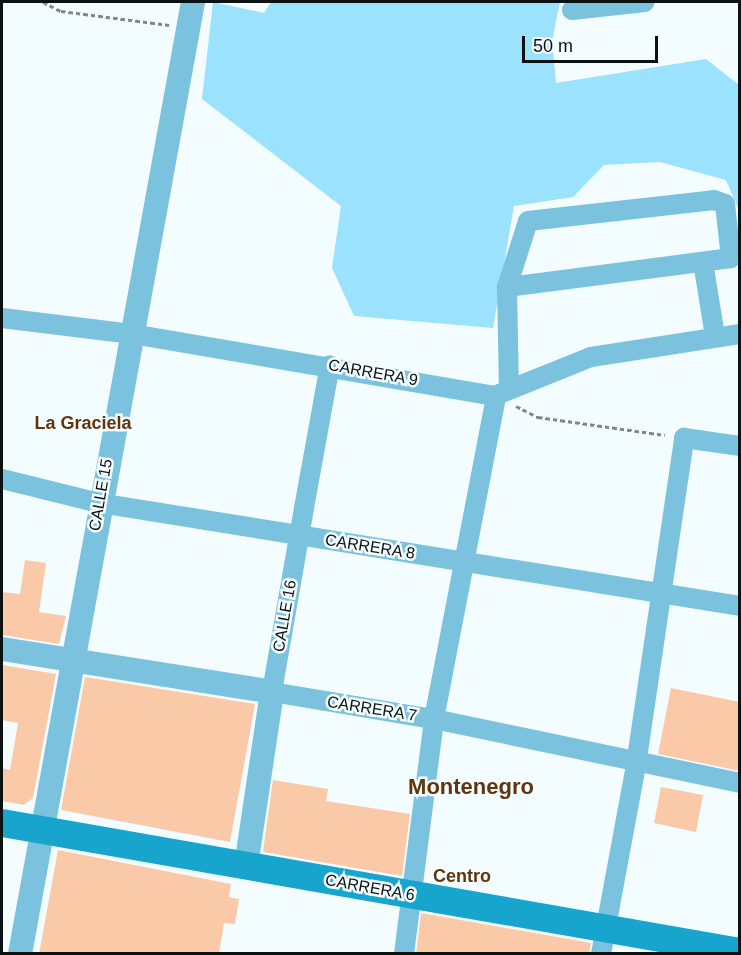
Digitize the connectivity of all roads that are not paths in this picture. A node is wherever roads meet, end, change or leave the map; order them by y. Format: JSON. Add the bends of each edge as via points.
{"nodes":[{"id":1,"x":193,"y":2,"type":"edge"},
{"id":2,"x":645,"y":2,"type":"edge"},
{"id":3,"x":572,"y":10,"type":"dead end"},
{"id":4,"x":703,"y":262,"type":"junction"},
{"id":5,"x":507,"y":287,"type":"junction"},
{"id":6,"x":2,"y":318,"type":"edge"},
{"id":7,"x":740,"y":333,"type":"edge"},
{"id":8,"x":132,"y":334,"type":"junction"},
{"id":9,"x":715,"y":336,"type":"junction"},
{"id":10,"x":330,"y":365,"type":"junction"},
{"id":11,"x":503,"y":392,"type":"junction"},
{"id":12,"x":740,"y":446,"type":"edge"},
{"id":13,"x":2,"y":479,"type":"edge"},
{"id":14,"x":99,"y":503,"type":"junction"},
{"id":15,"x":464,"y":562,"type":"junction"},
{"id":16,"x":661,"y":593,"type":"junction"},
{"id":17,"x":740,"y":606,"type":"edge"},
{"id":18,"x":2,"y":649,"type":"edge"},
{"id":19,"x":73,"y":660,"type":"junction"},
{"id":20,"x":272,"y":692,"type":"junction"},
{"id":21,"x":434,"y":719,"type":"junction"},
{"id":22,"x":636,"y":765,"type":"junction"},
{"id":23,"x":740,"y":783,"type":"edge"},
{"id":24,"x":2,"y":823,"type":"edge"},
{"id":25,"x":42,"y":830,"type":"junction"},
{"id":26,"x":246,"y":867,"type":"junction"},
{"id":27,"x":414,"y":896,"type":"junction"},
{"id":28,"x":604,"y":940,"type":"edge"},
{"id":29,"x":740,"y":952,"type":"edge"},
{"id":30,"x":20,"y":954,"type":"edge"},
{"id":31,"x":404,"y":954,"type":"edge"}],
"edges":[{"from":1,"to":8,"type":"street","name":"CALLE 15"},
{"from":2,"to":3,"type":"street"},
{"from":4,"to":5,"type":"street"},
{"from":4,"to":5,"type":"street","via":[[731,258],[725,204],[714,200],[538,219],[528,221]]},
{"from":4,"to":9,"type":"street"},
{"from":5,"to":11,"type":"street"},
{"from":6,"to":8,"type":"street","name":"CARRERA 9"},
{"from":7,"to":9,"type":"street"},
{"from":8,"to":10,"type":"street","name":"CARRERA 9"},
{"from":8,"to":14,"type":"street","name":"CALLE 15"},
{"from":9,"to":11,"type":"street","via":[[591,357]]},
{"from":10,"to":11,"type":"street","name":"CARRERA 9"},
{"from":10,"to":20,"type":"street","name":"CALLE 16","bridge":true},
{"from":11,"to":15,"type":"street"},
{"from":12,"to":16,"type":"street","via":[[684,438]]},
{"from":13,"to":14,"type":"street","name":"CARRERA 8"},
{"from":14,"to":15,"type":"street","name":"CARRERA 8"},
{"from":14,"to":19,"type":"street","name":"CALLE 15"},
{"from":15,"to":16,"type":"street","name":"CARRERA 8"},
{"from":15,"to":21,"type":"street"},
{"from":16,"to":17,"type":"street","name":"CARRERA 8"},
{"from":16,"to":22,"type":"street"},
{"from":18,"to":19,"type":"street","name":"CARRERA 7"},
{"from":19,"to":20,"type":"street","name":"CARRERA 7"},
{"from":19,"to":25,"type":"street","name":"CALLE 15"},
{"from":20,"to":21,"type":"street","name":"CARRERA 7"},
{"from":20,"to":26,"type":"street","name":"CALLE 16"},
{"from":21,"to":22,"type":"street","name":"CARRERA 7"},
{"from":21,"to":27,"type":"street"},
{"from":22,"to":23,"type":"street","name":"CARRERA 7"},
{"from":22,"to":28,"type":"street"},
{"from":24,"to":25,"type":"main road","name":"CARRERA 6"},
{"from":25,"to":26,"type":"main road","name":"CARRERA 6"},
{"from":25,"to":30,"type":"street","name":"CALLE 15"},
{"from":26,"to":27,"type":"main road","name":"CARRERA 6"},
{"from":27,"to":28,"type":"main road","name":"CARRERA 6"},
{"from":27,"to":31,"type":"street"},
{"from":28,"to":29,"type":"main road","name":"CARRERA 6"}]}
